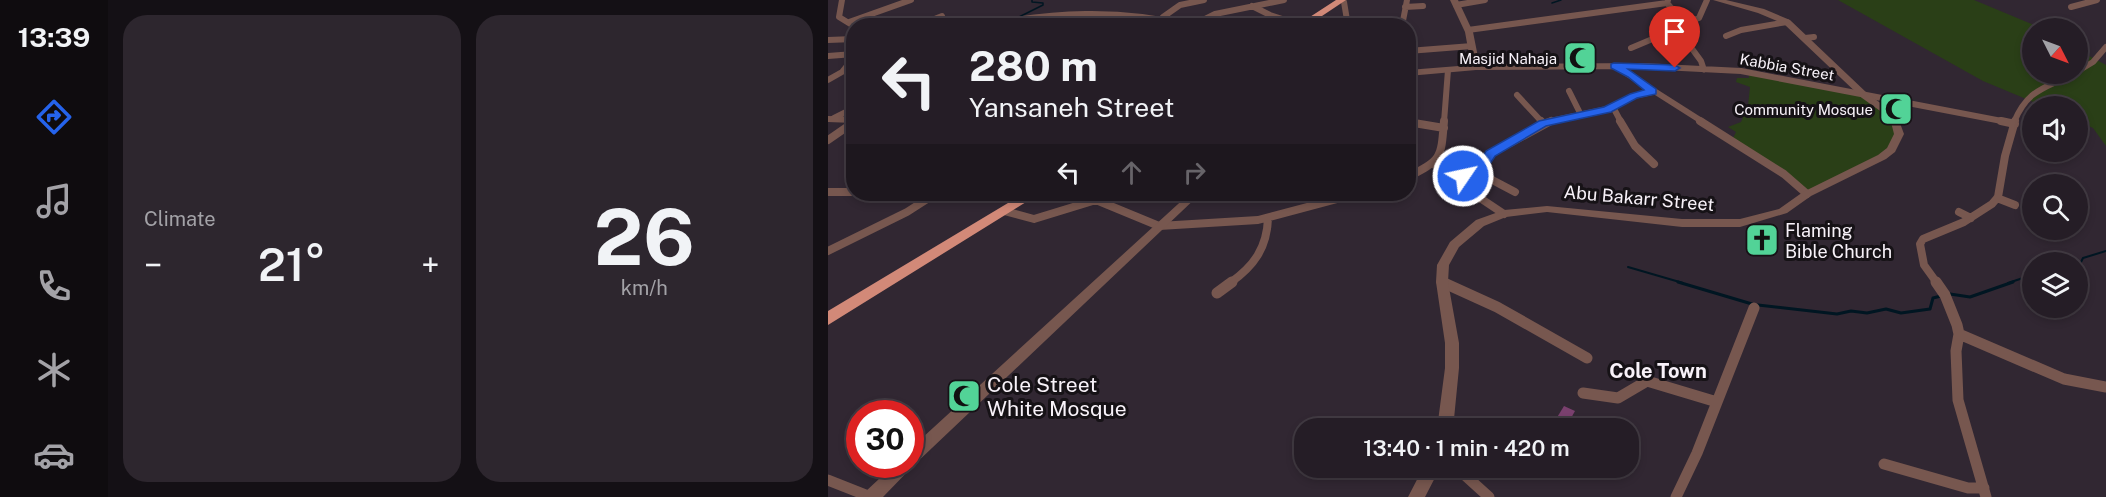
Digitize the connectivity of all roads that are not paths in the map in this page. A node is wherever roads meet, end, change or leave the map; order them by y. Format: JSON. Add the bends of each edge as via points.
{"nodes":[{"id":1,"x":842,"y":0,"type":"edge"},
{"id":2,"x":911,"y":0,"type":"edge"},
{"id":3,"x":1204,"y":0,"type":"edge"},
{"id":4,"x":1284,"y":0,"type":"edge"},
{"id":5,"x":1485,"y":0,"type":"edge"},
{"id":6,"x":1707,"y":0,"type":"edge"},
{"id":7,"x":1717,"y":0,"type":"edge"},
{"id":8,"x":2097,"y":0,"type":"edge"},
{"id":9,"x":1344,"y":1,"type":"edge"},
{"id":10,"x":1455,"y":2,"type":"edge"},
{"id":11,"x":1668,"y":2,"type":"edge"},
{"id":12,"x":1179,"y":3,"type":"edge"},
{"id":13,"x":1406,"y":3,"type":"edge"},
{"id":14,"x":1252,"y":6,"type":"junction"},
{"id":15,"x":1423,"y":6,"type":"dead end"},
{"id":16,"x":2071,"y":7,"type":"dead end"},
{"id":17,"x":1136,"y":15,"type":"junction"},
{"id":18,"x":942,"y":16,"type":"dead end"},
{"id":19,"x":830,"y":17,"type":"dead end"},
{"id":20,"x":839,"y":17,"type":"junction"},
{"id":21,"x":1163,"y":17,"type":"junction"},
{"id":22,"x":866,"y":18,"type":"edge"},
{"id":23,"x":937,"y":18,"type":"edge"},
{"id":24,"x":1040,"y":18,"type":"edge"},
{"id":25,"x":1136,"y":18,"type":"edge"},
{"id":26,"x":1166,"y":18,"type":"edge"},
{"id":27,"x":1205,"y":18,"type":"edge"},
{"id":28,"x":1279,"y":18,"type":"edge"},
{"id":29,"x":1313,"y":18,"type":"edge"},
{"id":30,"x":1318,"y":18,"type":"edge"},
{"id":31,"x":1347,"y":18,"type":"edge"},
{"id":32,"x":1403,"y":18,"type":"edge"},
{"id":33,"x":846,"y":21,"type":"edge"},
{"id":34,"x":1787,"y":22,"type":"junction"},
{"id":35,"x":1685,"y":23,"type":"junction"},
{"id":36,"x":1468,"y":30,"type":"junction"},
{"id":37,"x":1683,"y":32,"type":"junction"},
{"id":38,"x":1726,"y":36,"type":"dead end"},
{"id":39,"x":846,"y":39,"type":"edge"},
{"id":40,"x":828,"y":40,"type":"edge"},
{"id":41,"x":1472,"y":46,"type":"junction"},
{"id":42,"x":2106,"y":46,"type":"edge"},
{"id":43,"x":1631,"y":48,"type":"dead end"},
{"id":44,"x":1416,"y":50,"type":"edge"},
{"id":45,"x":828,"y":56,"type":"edge"},
{"id":46,"x":846,"y":56,"type":"edge"},
{"id":47,"x":2088,"y":65,"type":"edge"},
{"id":48,"x":1614,"y":66,"type":"junction"},
{"id":49,"x":846,"y":67,"type":"edge"},
{"id":50,"x":1476,"y":67,"type":"junction"},
{"id":51,"x":1449,"y":70,"type":"junction"},
{"id":52,"x":1704,"y":70,"type":"junction"},
{"id":53,"x":1416,"y":72,"type":"edge"},
{"id":54,"x":828,"y":80,"type":"edge"},
{"id":55,"x":2051,"y":84,"type":"edge"},
{"id":56,"x":1569,"y":91,"type":"dead end"},
{"id":57,"x":1652,"y":92,"type":"junction"},
{"id":58,"x":1517,"y":95,"type":"dead end"},
{"id":59,"x":1864,"y":96,"type":"junction"},
{"id":60,"x":1613,"y":107,"type":"junction"},
{"id":61,"x":846,"y":112,"type":"edge"},
{"id":62,"x":1581,"y":115,"type":"junction"},
{"id":63,"x":830,"y":119,"type":"edge"},
{"id":64,"x":846,"y":120,"type":"edge"},
{"id":65,"x":1416,"y":123,"type":"edge"},
{"id":66,"x":1543,"y":123,"type":"junction"},
{"id":67,"x":2015,"y":124,"type":"junction"},
{"id":68,"x":846,"y":127,"type":"edge"},
{"id":69,"x":1444,"y":128,"type":"junction"},
{"id":70,"x":828,"y":140,"type":"edge"},
{"id":71,"x":1434,"y":163,"type":"junction"},
{"id":72,"x":1654,"y":164,"type":"dead end"},
{"id":73,"x":1416,"y":173,"type":"edge"},
{"id":74,"x":1479,"y":173,"type":"junction"},
{"id":75,"x":1458,"y":177,"type":"junction"},
{"id":76,"x":828,"y":192,"type":"edge"},
{"id":77,"x":846,"y":192,"type":"edge"},
{"id":78,"x":1515,"y":192,"type":"dead end"},
{"id":79,"x":1807,"y":194,"type":"junction"},
{"id":80,"x":1997,"y":198,"type":"junction"},
{"id":81,"x":924,"y":201,"type":"edge"},
{"id":82,"x":1009,"y":201,"type":"edge"},
{"id":83,"x":1020,"y":201,"type":"edge"},
{"id":84,"x":1093,"y":201,"type":"edge"},
{"id":85,"x":1098,"y":201,"type":"edge"},
{"id":86,"x":1187,"y":201,"type":"edge"},
{"id":87,"x":1333,"y":201,"type":"edge"},
{"id":88,"x":2015,"y":205,"type":"dead end"},
{"id":89,"x":1004,"y":211,"type":"junction"},
{"id":90,"x":1959,"y":212,"type":"dead end"},
{"id":91,"x":1504,"y":214,"type":"junction"},
{"id":92,"x":1268,"y":218,"type":"junction"},
{"id":93,"x":1971,"y":218,"type":"junction"},
{"id":94,"x":1159,"y":226,"type":"junction"},
{"id":95,"x":828,"y":251,"type":"edge"},
{"id":96,"x":1442,"y":282,"type":"junction"},
{"id":97,"x":1217,"y":293,"type":"dead end"},
{"id":98,"x":1754,"y":309,"type":"dead end"},
{"id":99,"x":828,"y":310,"type":"edge"},
{"id":100,"x":828,"y":319,"type":"edge"},
{"id":101,"x":1959,"y":334,"type":"junction"},
{"id":102,"x":1587,"y":358,"type":"dead end"},
{"id":103,"x":2106,"y":387,"type":"edge"},
{"id":104,"x":1583,"y":393,"type":"dead end"},
{"id":105,"x":1717,"y":402,"type":"junction"},
{"id":106,"x":1445,"y":418,"type":"edge"},
{"id":107,"x":924,"y":447,"type":"edge"},
{"id":108,"x":1884,"y":464,"type":"dead end"},
{"id":109,"x":891,"y":478,"type":"edge"},
{"id":110,"x":1426,"y":478,"type":"edge"},
{"id":111,"x":1468,"y":478,"type":"edge"},
{"id":112,"x":828,"y":480,"type":"edge"},
{"id":113,"x":1985,"y":493,"type":"edge"},
{"id":114,"x":871,"y":497,"type":"edge"},
{"id":115,"x":1416,"y":497,"type":"edge"},
{"id":116,"x":1489,"y":497,"type":"edge"},
{"id":117,"x":1676,"y":497,"type":"edge"}],
"edges":[{"from":1,"to":20,"type":"street"},
{"from":2,"to":22,"type":"street"},
{"from":3,"to":12,"type":"street"},
{"from":4,"to":14,"type":"street"},
{"from":5,"to":10,"type":"street"},
{"from":6,"to":35,"type":"street","via":[[1699,18]]},
{"from":7,"to":34,"type":"street","name":"Abu Bakarr Street"},
{"from":8,"to":16,"type":"street"},
{"from":9,"to":29,"type":"highway"},
{"from":9,"to":30,"type":"highway"},
{"from":9,"to":31,"type":"street"},
{"from":10,"to":36,"type":"street"},
{"from":11,"to":35,"type":"street"},
{"from":11,"to":36,"type":"street"},
{"from":12,"to":21,"type":"street"},
{"from":13,"to":15,"type":"street"},
{"from":13,"to":32,"type":"street"},
{"from":14,"to":27,"type":"street"},
{"from":14,"to":28,"type":"street"},
{"from":17,"to":21,"type":"street"},
{"from":17,"to":24,"type":"street","via":[[1097,12]]},
{"from":17,"to":25,"type":"street"},
{"from":18,"to":23,"type":"street"},
{"from":19,"to":20,"type":"street"},
{"from":20,"to":33,"type":"street"},
{"from":21,"to":26,"type":"street"},
{"from":34,"to":38,"type":"street"},
{"from":34,"to":59,"type":"street","name":"Abu Bakarr Street","via":[[1810,38]]},
{"from":35,"to":37,"type":"street"},
{"from":36,"to":41,"type":"street"},
{"from":37,"to":43,"type":"street","via":[[1662,35]]},
{"from":37,"to":52,"type":"street","via":[[1683,40],[1702,61]]},
{"from":39,"to":40,"type":"street"},
{"from":41,"to":44,"type":"street"},
{"from":41,"to":50,"type":"street"},
{"from":42,"to":47,"type":"street"},
{"from":45,"to":46,"type":"street"},
{"from":48,"to":50,"type":"street","name":"Kabbia Street"},
{"from":48,"to":52,"type":"street","name":"Kabbia Street"},
{"from":48,"to":57,"type":"street"},
{"from":49,"to":54,"type":"street"},
{"from":50,"to":51,"type":"street","name":"Kabbia Street"},
{"from":51,"to":53,"type":"street","name":"Kabbia Street"},
{"from":51,"to":69,"type":"street"},
{"from":52,"to":59,"type":"street","name":"Kabbia Street","via":[[1776,75]]},
{"from":55,"to":67,"type":"street","via":[[2022,104]]},
{"from":56,"to":62,"type":"street"},
{"from":57,"to":60,"type":"street"},
{"from":57,"to":79,"type":"street","via":[[1784,174]]},
{"from":58,"to":66,"type":"street"},
{"from":59,"to":67,"type":"street","name":"Kabbia Street"},
{"from":59,"to":79,"type":"street","name":"Abu Bakarr Street","via":[[1894,117],[1897,140],[1882,157]]},
{"from":60,"to":62,"type":"street"},
{"from":60,"to":72,"type":"street","via":[[1637,149]]},
{"from":61,"to":63,"type":"street"},
{"from":62,"to":66,"type":"street"},
{"from":63,"to":64,"type":"street"},
{"from":65,"to":69,"type":"street"},
{"from":66,"to":74,"type":"street","via":[[1490,154]]},
{"from":67,"to":80,"type":"street"},
{"from":68,"to":70,"type":"street"},
{"from":69,"to":71,"type":"street","via":[[1442,147]]},
{"from":71,"to":73,"type":"street"},
{"from":71,"to":75,"type":"street"},
{"from":74,"to":75,"type":"street"},
{"from":74,"to":78,"type":"street"},
{"from":75,"to":91,"type":"street","via":[[1459,184]]},
{"from":76,"to":77,"type":"street"},
{"from":79,"to":91,"type":"street","name":"Abu Bakarr Street","via":[[1783,211],[1725,224],[1682,224],[1566,210]]},
{"from":80,"to":88,"type":"street"},
{"from":80,"to":93,"type":"street"},
{"from":81,"to":95,"type":"street"},
{"from":82,"to":99,"type":"highway"},
{"from":83,"to":89,"type":"highway"},
{"from":84,"to":89,"type":"street","via":[[1034,219]]},
{"from":85,"to":94,"type":"street"},
{"from":86,"to":94,"type":"street"},
{"from":87,"to":92,"type":"street"},
{"from":89,"to":100,"type":"highway"},
{"from":90,"to":93,"type":"street"},
{"from":91,"to":96,"type":"street","name":"Abu Bakarr Street","via":[[1480,223],[1454,245],[1443,265]]},
{"from":92,"to":94,"type":"street"},
{"from":92,"to":97,"type":"street","via":[[1268,242],[1262,254]]},
{"from":93,"to":101,"type":"street","via":[[1923,239],[1920,244],[1924,265],[1944,293]]},
{"from":94,"to":107,"type":"street"},
{"from":96,"to":102,"type":"street","via":[[1497,307]]},
{"from":96,"to":106,"type":"street","name":"Abu Bakarr Street","via":[[1451,333],[1452,368]]},
{"from":98,"to":105,"type":"street"},
{"from":101,"to":103,"type":"street","via":[[2064,379]]},
{"from":101,"to":113,"type":"street","via":[[1958,400]]},
{"from":104,"to":105,"type":"street","via":[[1621,399],[1647,381]]},
{"from":105,"to":117,"type":"street"},
{"from":108,"to":113,"type":"street"},
{"from":109,"to":114,"type":"street"},
{"from":110,"to":115,"type":"street"},
{"from":111,"to":116,"type":"street"},
{"from":112,"to":114,"type":"street"}]}
